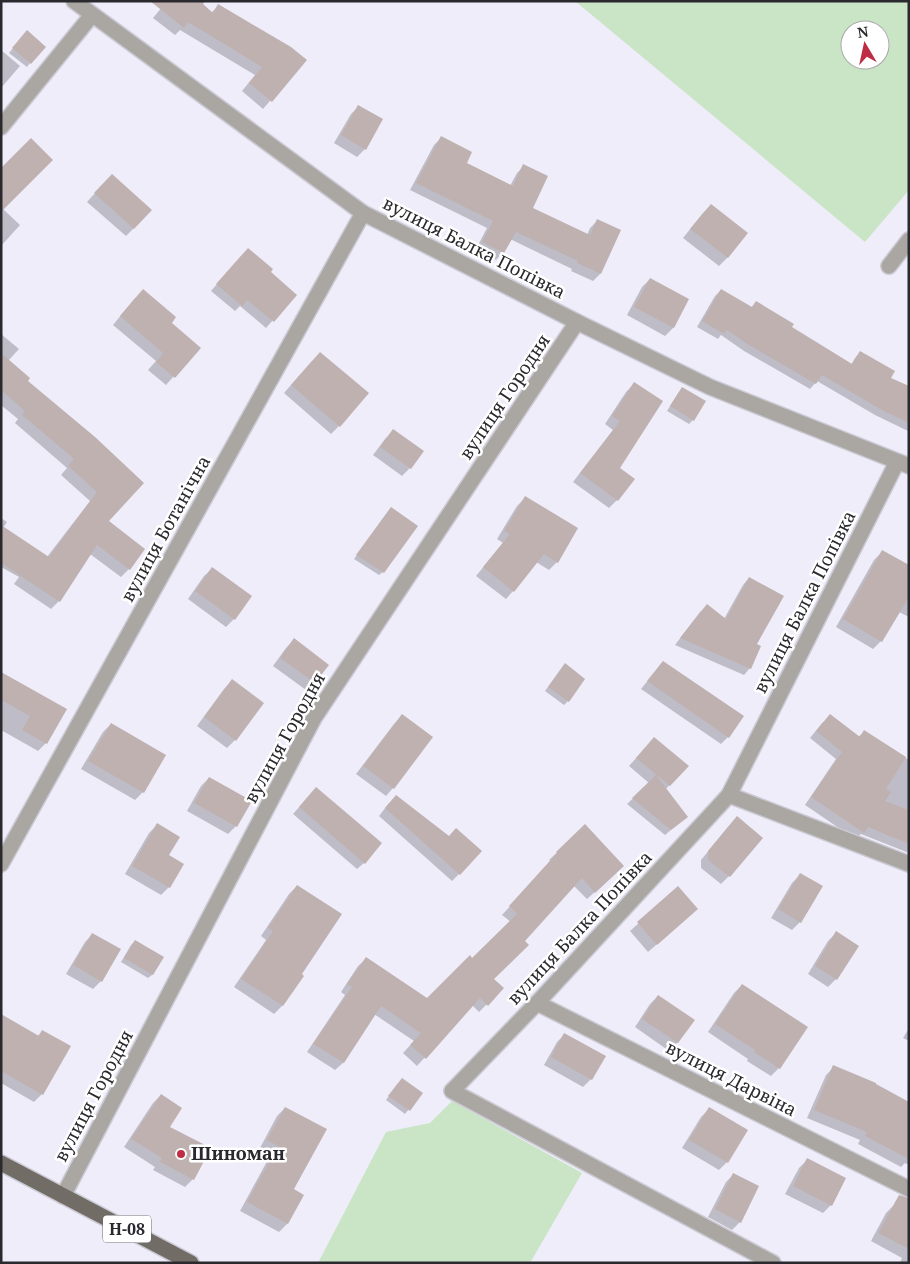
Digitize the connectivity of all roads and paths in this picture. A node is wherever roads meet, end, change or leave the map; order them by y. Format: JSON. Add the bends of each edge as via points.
{"nodes":[{"id":1,"x":74,"y":1,"type":"edge"},
{"id":2,"x":92,"y":15,"type":"junction"},
{"id":3,"x":1,"y":127,"type":"edge"},
{"id":4,"x":363,"y":213,"type":"junction"},
{"id":5,"x":909,"y":240,"type":"edge"},
{"id":6,"x":889,"y":266,"type":"dead end"},
{"id":7,"x":577,"y":322,"type":"junction"},
{"id":8,"x":903,"y":464,"type":"edge"},
{"id":9,"x":729,"y":795,"type":"junction"},
{"id":10,"x":1,"y":864,"type":"edge"},
{"id":11,"x":909,"y":864,"type":"edge"},
{"id":12,"x":536,"y":1003,"type":"junction"},
{"id":13,"x":1,"y":1163,"type":"edge"},
{"id":14,"x":909,"y":1189,"type":"edge"},
{"id":15,"x":63,"y":1196,"type":"junction"},
{"id":16,"x":191,"y":1263,"type":"edge"},
{"id":17,"x":773,"y":1263,"type":"edge"}],
"edges":[{"from":1,"to":2,"type":"street","name":"вулиця Балка Попівка"},
{"from":2,"to":3,"type":"street"},
{"from":2,"to":4,"type":"street","name":"вулиця Балка Попівка"},
{"from":4,"to":7,"type":"street","name":"вулиця Балка Попівка"},
{"from":4,"to":10,"type":"street","name":"вулиця Ботанічна"},
{"from":5,"to":6,"type":"street"},
{"from":7,"to":8,"type":"street","name":"вулиця Балка Попівка","via":[[710,387]]},
{"from":7,"to":15,"type":"street","name":"вулиця Городня","via":[[314,718]]},
{"from":8,"to":9,"type":"street","name":"вулиця Балка Попівка"},
{"from":9,"to":11,"type":"street"},
{"from":9,"to":12,"type":"street","name":"вулиця Балка Попівка"},
{"from":12,"to":14,"type":"street","name":"вулиця Дарвіна"},
{"from":12,"to":17,"type":"street","name":"вулиця Балка Попівка","via":[[452,1091]]},
{"from":13,"to":15,"type":"main road","number":"Н-08"},
{"from":15,"to":16,"type":"main road","number":"Н-08"}]}
